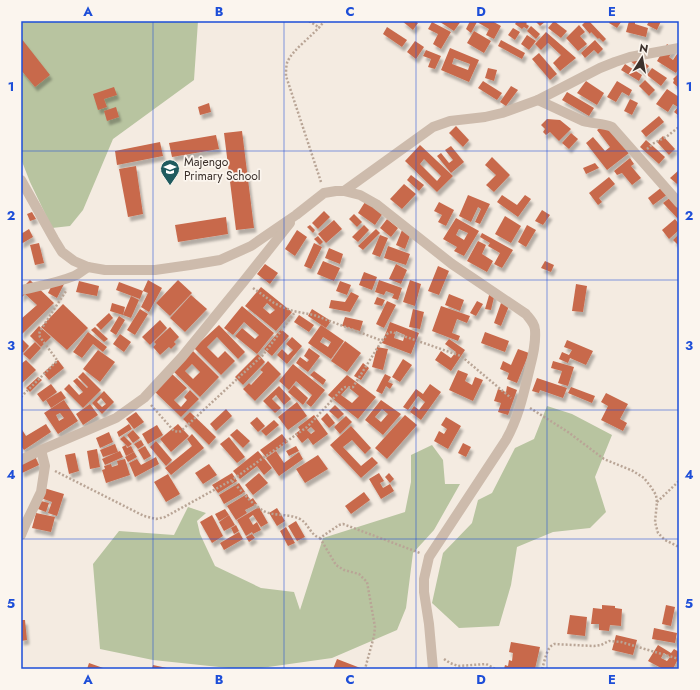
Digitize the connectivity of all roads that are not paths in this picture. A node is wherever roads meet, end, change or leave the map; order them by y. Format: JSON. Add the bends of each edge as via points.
{"nodes":[{"id":1,"x":679,"y":48,"type":"edge"},
{"id":2,"x":538,"y":100,"type":"junction"},
{"id":3,"x":21,"y":180,"type":"edge"},
{"id":4,"x":344,"y":191,"type":"junction"},
{"id":5,"x":679,"y":203,"type":"edge"},
{"id":6,"x":296,"y":215,"type":"junction"},
{"id":7,"x":88,"y":267,"type":"junction"},
{"id":8,"x":21,"y":290,"type":"edge"},
{"id":9,"x":41,"y":450,"type":"junction"},
{"id":10,"x":21,"y":460,"type":"edge"},
{"id":11,"x":21,"y":535,"type":"edge"},
{"id":12,"x":433,"y":669,"type":"edge"}],
"edges":[{"from":1,"to":2,"type":"street","via":[[615,62]]},
{"from":2,"to":4,"type":"street","via":[[494,116],[433,127]]},
{"from":2,"to":5,"type":"street","via":[[589,123],[612,127]]},
{"from":3,"to":7,"type":"street","via":[[62,252],[74,262]]},
{"from":4,"to":6,"type":"street","via":[[324,193]]},
{"from":4,"to":12,"type":"street","via":[[360,195],[376,204],[452,264],[526,314],[535,329],[535,343],[521,405],[511,432],[430,557],[424,579],[424,592]]},
{"from":6,"to":7,"type":"street","via":[[251,246],[220,260],[155,270],[104,270]]},
{"from":6,"to":9,"type":"street","via":[[182,357],[144,398],[116,418]]},
{"from":7,"to":8,"type":"street","via":[[76,275]]},
{"from":9,"to":10,"type":"street"},
{"from":9,"to":11,"type":"street","via":[[45,466],[40,495]]}]}
